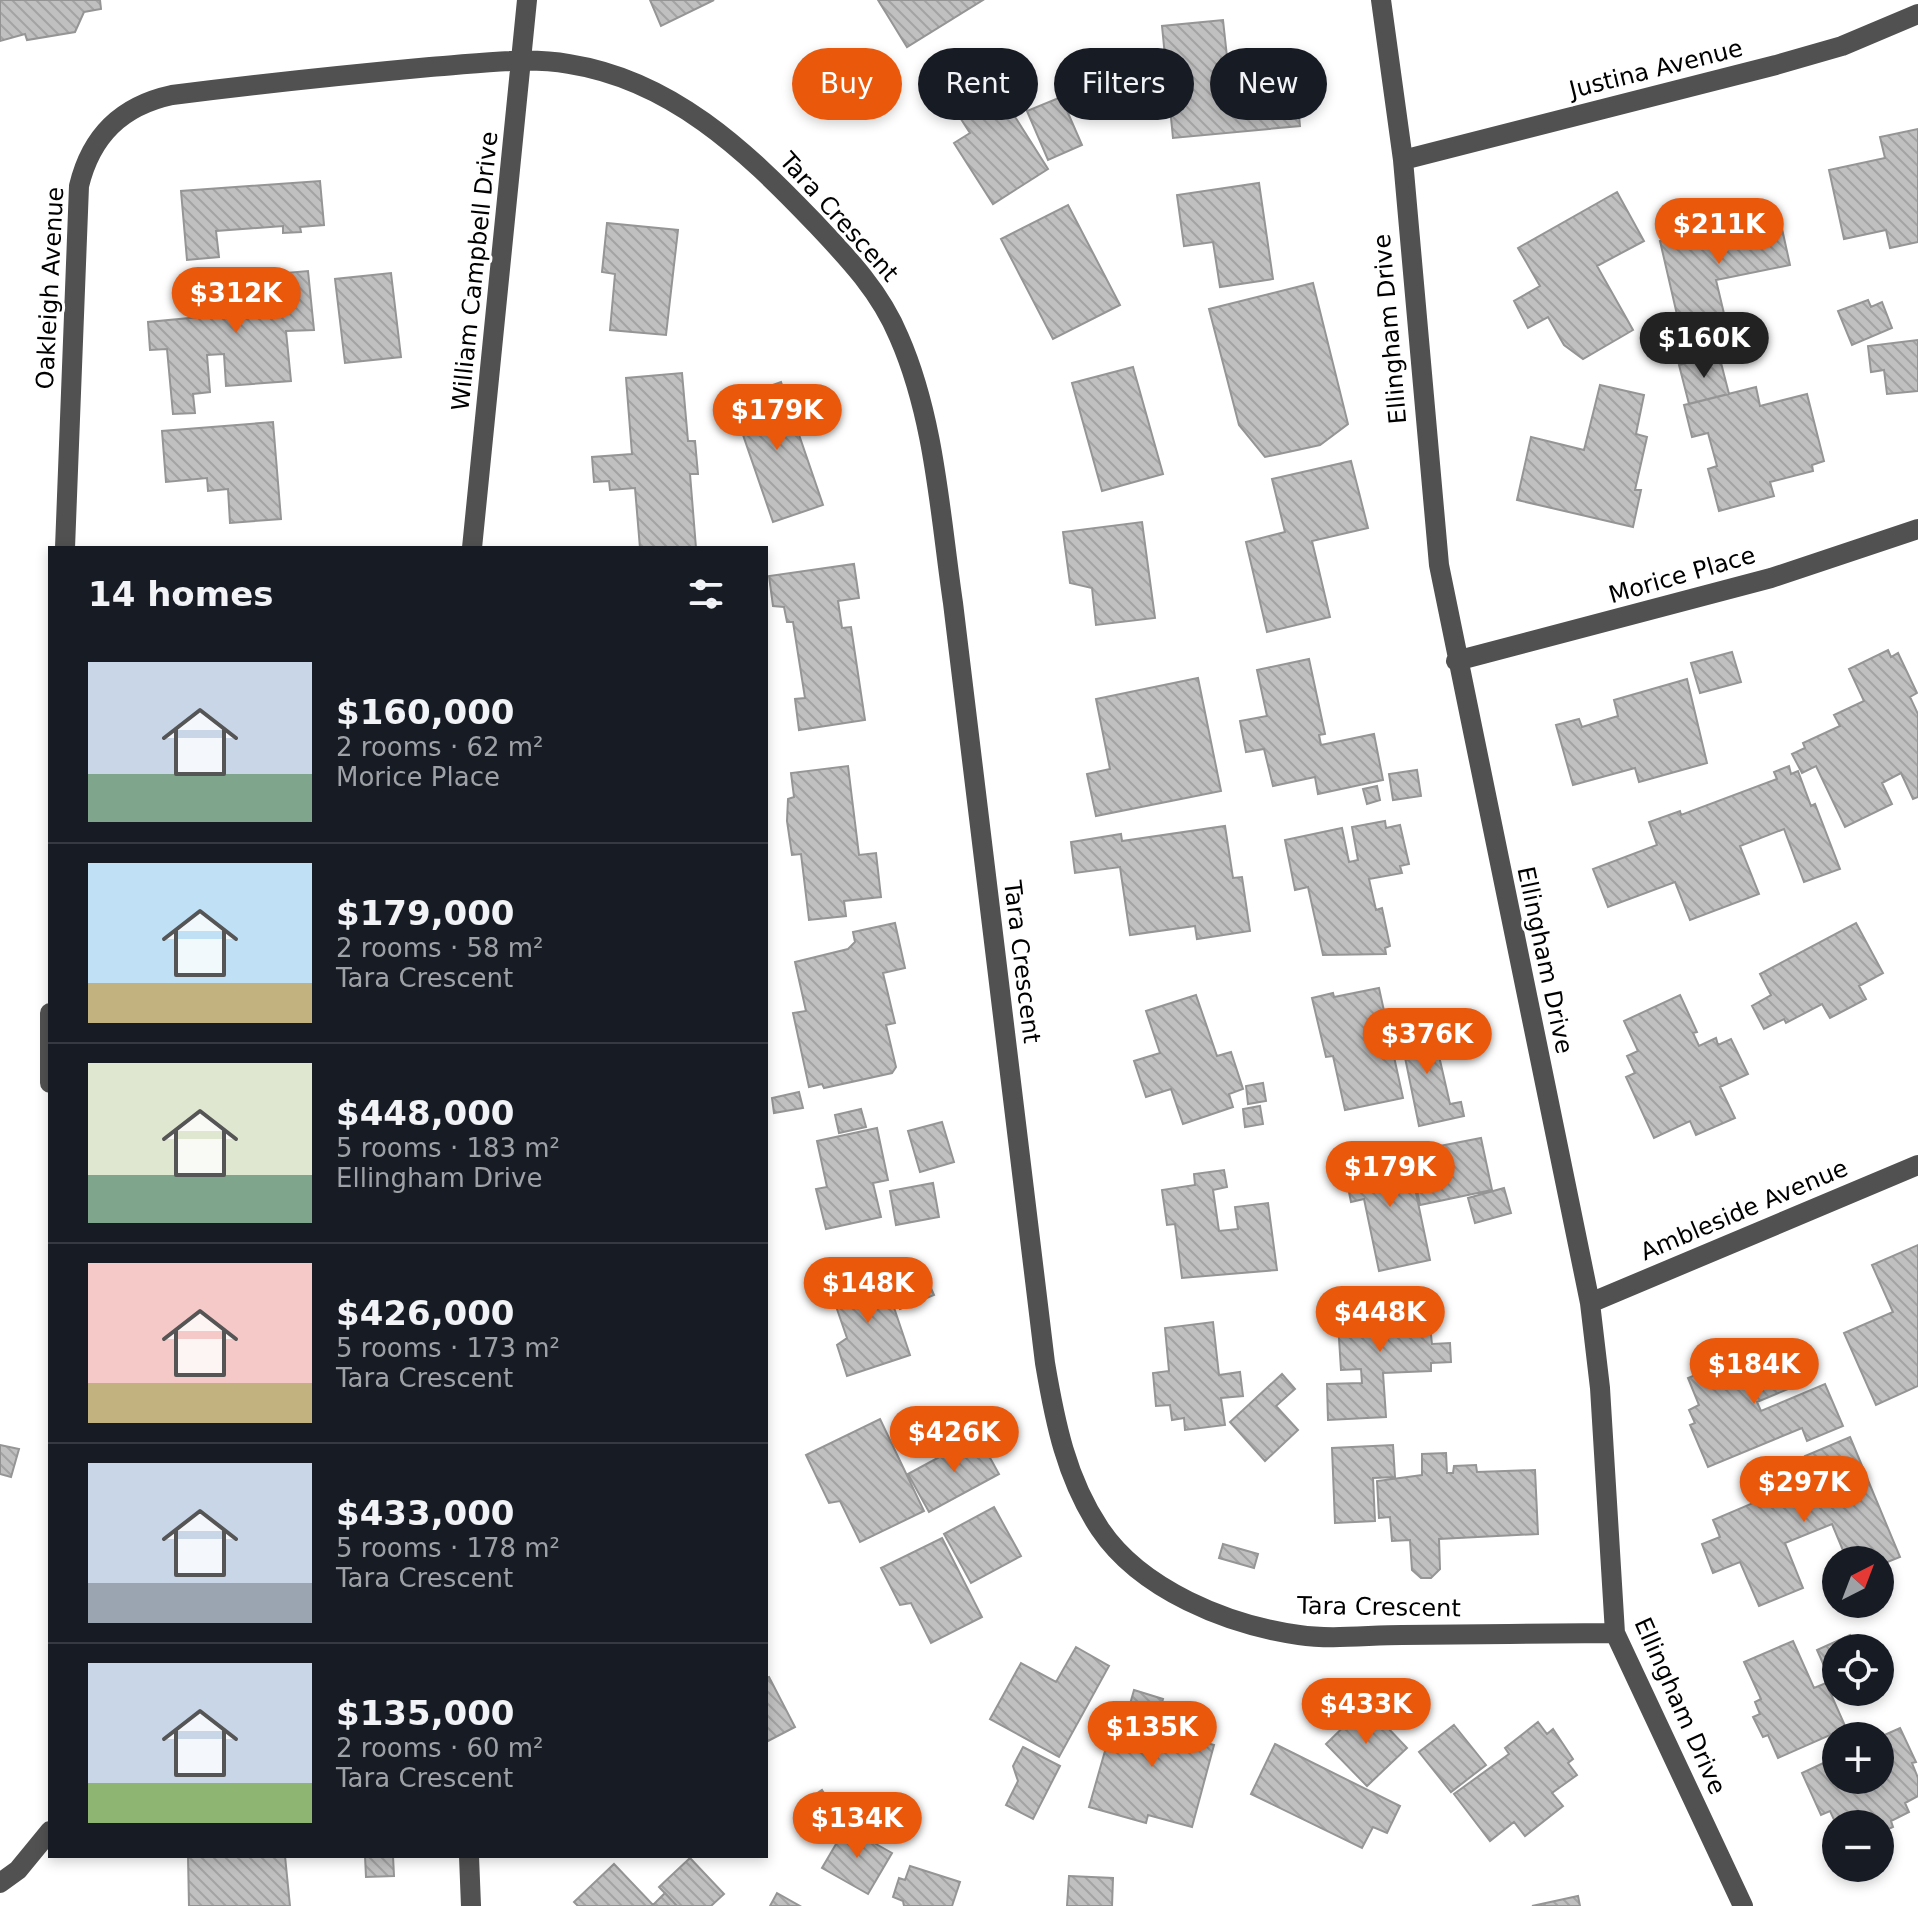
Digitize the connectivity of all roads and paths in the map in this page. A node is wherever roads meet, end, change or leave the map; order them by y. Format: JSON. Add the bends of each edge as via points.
{"nodes":[{"id":1,"x":527,"y":0,"type":"edge"},
{"id":2,"x":1381,"y":0,"type":"edge"},
{"id":3,"x":1918,"y":14,"type":"edge"},
{"id":4,"x":523,"y":60,"type":"junction"},
{"id":5,"x":1403,"y":160,"type":"junction"},
{"id":6,"x":1918,"y":529,"type":"edge"},
{"id":7,"x":65,"y":546,"type":"edge"},
{"id":8,"x":472,"y":546,"type":"edge"},
{"id":9,"x":1456,"y":661,"type":"junction"},
{"id":10,"x":1918,"y":1165,"type":"edge"},
{"id":11,"x":1590,"y":1303,"type":"junction"},
{"id":12,"x":1615,"y":1633,"type":"junction"},
{"id":13,"x":48,"y":1833,"type":"edge"},
{"id":14,"x":469,"y":1858,"type":"edge"},
{"id":15,"x":0,"y":1883,"type":"edge"},
{"id":16,"x":471,"y":1906,"type":"edge"},
{"id":17,"x":1743,"y":1906,"type":"edge"}],
"edges":[{"from":1,"to":4,"type":"street","name":"William Campbell Drive"},
{"from":2,"to":5,"type":"street","name":"Ellingham Drive"},
{"from":3,"to":5,"type":"street","name":"Justina Avenue","via":[[1842,46],[1776,65]]},
{"from":4,"to":7,"type":"street","name":"Oakleigh Avenue","via":[[172,95],[115,119],[93,146],[79,186]]},
{"from":4,"to":8,"type":"street","name":"William Campbell Drive"},
{"from":4,"to":12,"type":"street","name":"Tara Crescent","via":[[615,76],[694,114],[733,142],[866,280],[900,338],[937,492],[1045,1363],[1057,1433],[1076,1488],[1101,1531],[1132,1563],[1178,1595],[1243,1624],[1302,1636]]},
{"from":5,"to":9,"type":"street","name":"Ellingham Drive","via":[[1427,460]]},
{"from":6,"to":9,"type":"street","name":"Morice Place","via":[[1758,582]]},
{"from":9,"to":11,"type":"street","name":"Ellingham Drive"},
{"from":10,"to":11,"type":"street","name":"Ambleside Avenue"},
{"from":11,"to":12,"type":"street","name":"Ellingham Drive"},
{"from":12,"to":17,"type":"street","name":"Ellingham Drive"},
{"from":13,"to":15,"type":"street"},
{"from":14,"to":16,"type":"street"}]}
